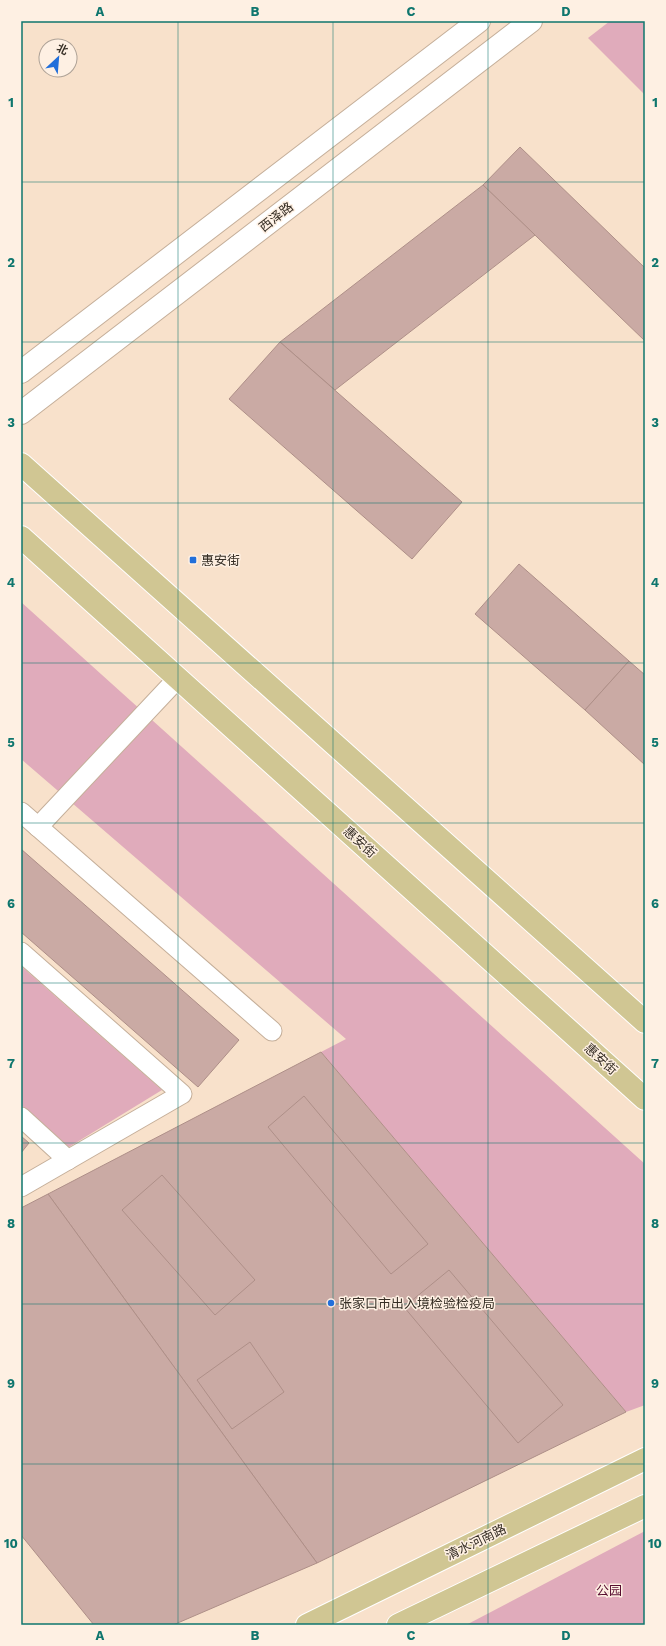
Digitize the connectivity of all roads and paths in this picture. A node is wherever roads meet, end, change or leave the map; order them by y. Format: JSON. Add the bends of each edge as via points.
{"nodes":[{"id":1,"x":479,"y":21,"type":"edge"},
{"id":2,"x":531,"y":21,"type":"edge"},
{"id":3,"x":21,"y":372,"type":"edge"},
{"id":4,"x":21,"y":413,"type":"edge"},
{"id":5,"x":21,"y":464,"type":"edge"},
{"id":6,"x":21,"y":537,"type":"edge"},
{"id":7,"x":178,"y":678,"type":"junction"},
{"id":8,"x":21,"y":812,"type":"edge"},
{"id":9,"x":38,"y":827,"type":"junction"},
{"id":10,"x":21,"y":952,"type":"edge"},
{"id":11,"x":645,"y":1022,"type":"edge"},
{"id":12,"x":272,"y":1031,"type":"dead end"},
{"id":13,"x":645,"y":1099,"type":"edge"},
{"id":14,"x":21,"y":1117,"type":"edge"},
{"id":15,"x":68,"y":1160,"type":"junction"},
{"id":16,"x":21,"y":1187,"type":"edge"},
{"id":17,"x":645,"y":1459,"type":"edge"},
{"id":18,"x":645,"y":1506,"type":"edge"},
{"id":19,"x":307,"y":1625,"type":"edge"},
{"id":20,"x":398,"y":1625,"type":"edge"}],
"edges":[{"from":1,"to":3,"type":"main road"},
{"from":2,"to":4,"type":"main road","name":"西泽路"},
{"from":5,"to":11,"type":"main road"},
{"from":6,"to":7,"type":"main road","name":"惠安街"},
{"from":7,"to":9,"type":"street"},
{"from":7,"to":13,"type":"main road","name":"惠安街"},
{"from":8,"to":9,"type":"street"},
{"from":9,"to":12,"type":"street"},
{"from":10,"to":15,"type":"street","via":[[182,1094]]},
{"from":14,"to":15,"type":"street"},
{"from":15,"to":16,"type":"street"},
{"from":17,"to":19,"type":"main road","name":"清水河南路"},
{"from":18,"to":20,"type":"main road"}]}
